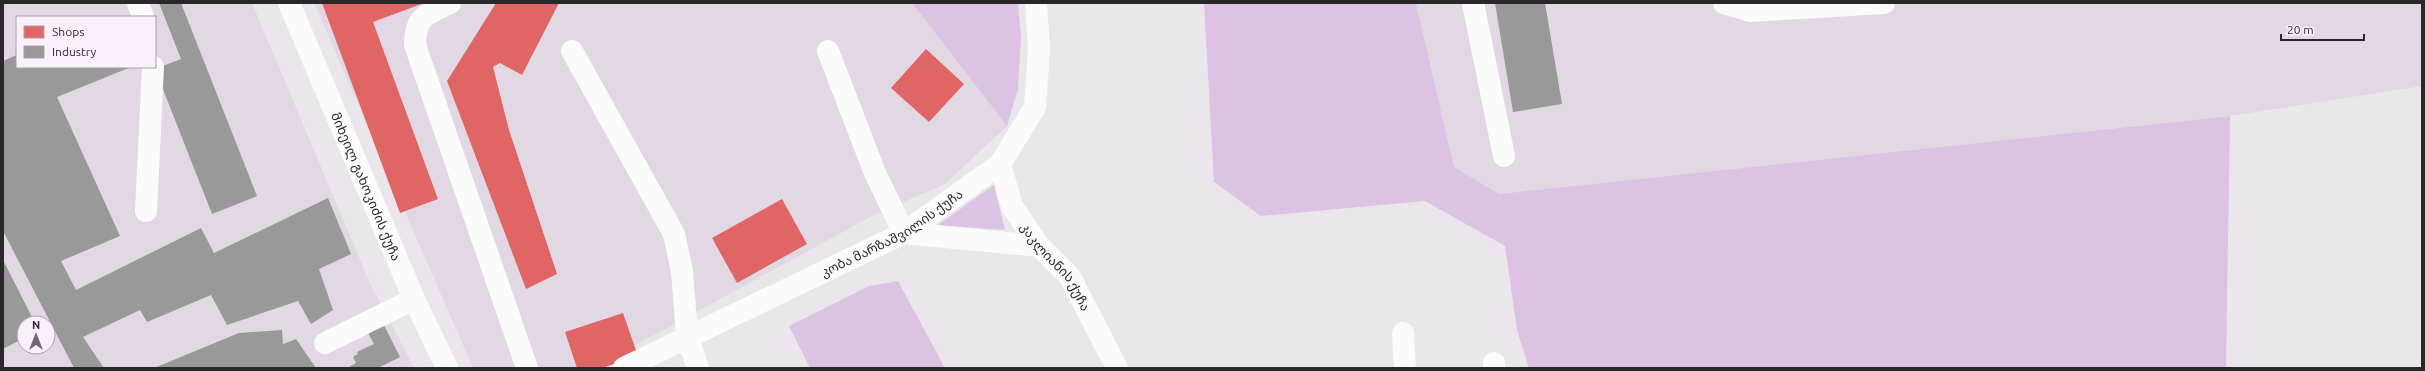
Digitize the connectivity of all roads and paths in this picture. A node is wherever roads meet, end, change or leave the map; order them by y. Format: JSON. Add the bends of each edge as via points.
{"nodes":[{"id":1,"x":138,"y":3,"type":"edge"},
{"id":2,"x":290,"y":3,"type":"edge"},
{"id":3,"x":450,"y":3,"type":"edge"},
{"id":4,"x":1036,"y":3,"type":"edge"},
{"id":5,"x":1473,"y":3,"type":"edge"},
{"id":6,"x":1724,"y":3,"type":"edge"},
{"id":7,"x":1884,"y":3,"type":"edge"},
{"id":8,"x":143,"y":16,"type":"edge"},
{"id":9,"x":572,"y":51,"type":"dead end"},
{"id":10,"x":828,"y":51,"type":"dead end"},
{"id":11,"x":153,"y":68,"type":"edge"},
{"id":12,"x":1504,"y":156,"type":"dead end"},
{"id":13,"x":1000,"y":164,"type":"junction"},
{"id":14,"x":146,"y":211,"type":"dead end"},
{"id":15,"x":904,"y":233,"type":"junction"},
{"id":16,"x":1039,"y":246,"type":"junction"},
{"id":17,"x":414,"y":299,"type":"junction"},
{"id":18,"x":1403,"y":333,"type":"dead end"},
{"id":19,"x":687,"y":336,"type":"junction"},
{"id":20,"x":325,"y":343,"type":"dead end"},
{"id":21,"x":447,"y":368,"type":"edge"},
{"id":22,"x":527,"y":368,"type":"edge"},
{"id":23,"x":624,"y":368,"type":"edge"},
{"id":24,"x":698,"y":368,"type":"edge"},
{"id":25,"x":1117,"y":368,"type":"edge"},
{"id":26,"x":1405,"y":368,"type":"edge"}],
"edges":[{"from":1,"to":8,"type":"street"},
{"from":2,"to":17,"type":"street","name":"მიხეილ გახოკიძის ქუჩა"},
{"from":3,"to":22,"type":"street","via":[[426,15],[415,28],[415,45]]},
{"from":4,"to":13,"type":"street","name":"კობა მარზაშვილის ქუჩა","via":[[1039,50],[1036,107]]},
{"from":5,"to":12,"type":"street"},
{"from":6,"to":7,"type":"street","via":[[1750,11]]},
{"from":9,"to":19,"type":"street","via":[[674,234],[682,271]]},
{"from":10,"to":15,"type":"street","via":[[875,172]]},
{"from":11,"to":14,"type":"street"},
{"from":13,"to":15,"type":"street","name":"კობა მარზაშვილის ქუჩა"},
{"from":13,"to":16,"type":"street","name":"კაკლიანის ქუჩა","via":[[1012,206]]},
{"from":15,"to":16,"type":"street"},
{"from":15,"to":19,"type":"street","name":"კობა მარზაშვილის ქუჩა"},
{"from":16,"to":25,"type":"street","name":"კაკლიანის ქუჩა","via":[[1070,277]]},
{"from":17,"to":20,"type":"street"},
{"from":17,"to":21,"type":"street","name":"მიხეილ გახოკიძის ქუჩა"},
{"from":18,"to":26,"type":"street"},
{"from":19,"to":23,"type":"street","name":"კობა მარზაშვილის ქუჩა"},
{"from":19,"to":24,"type":"street"}]}
